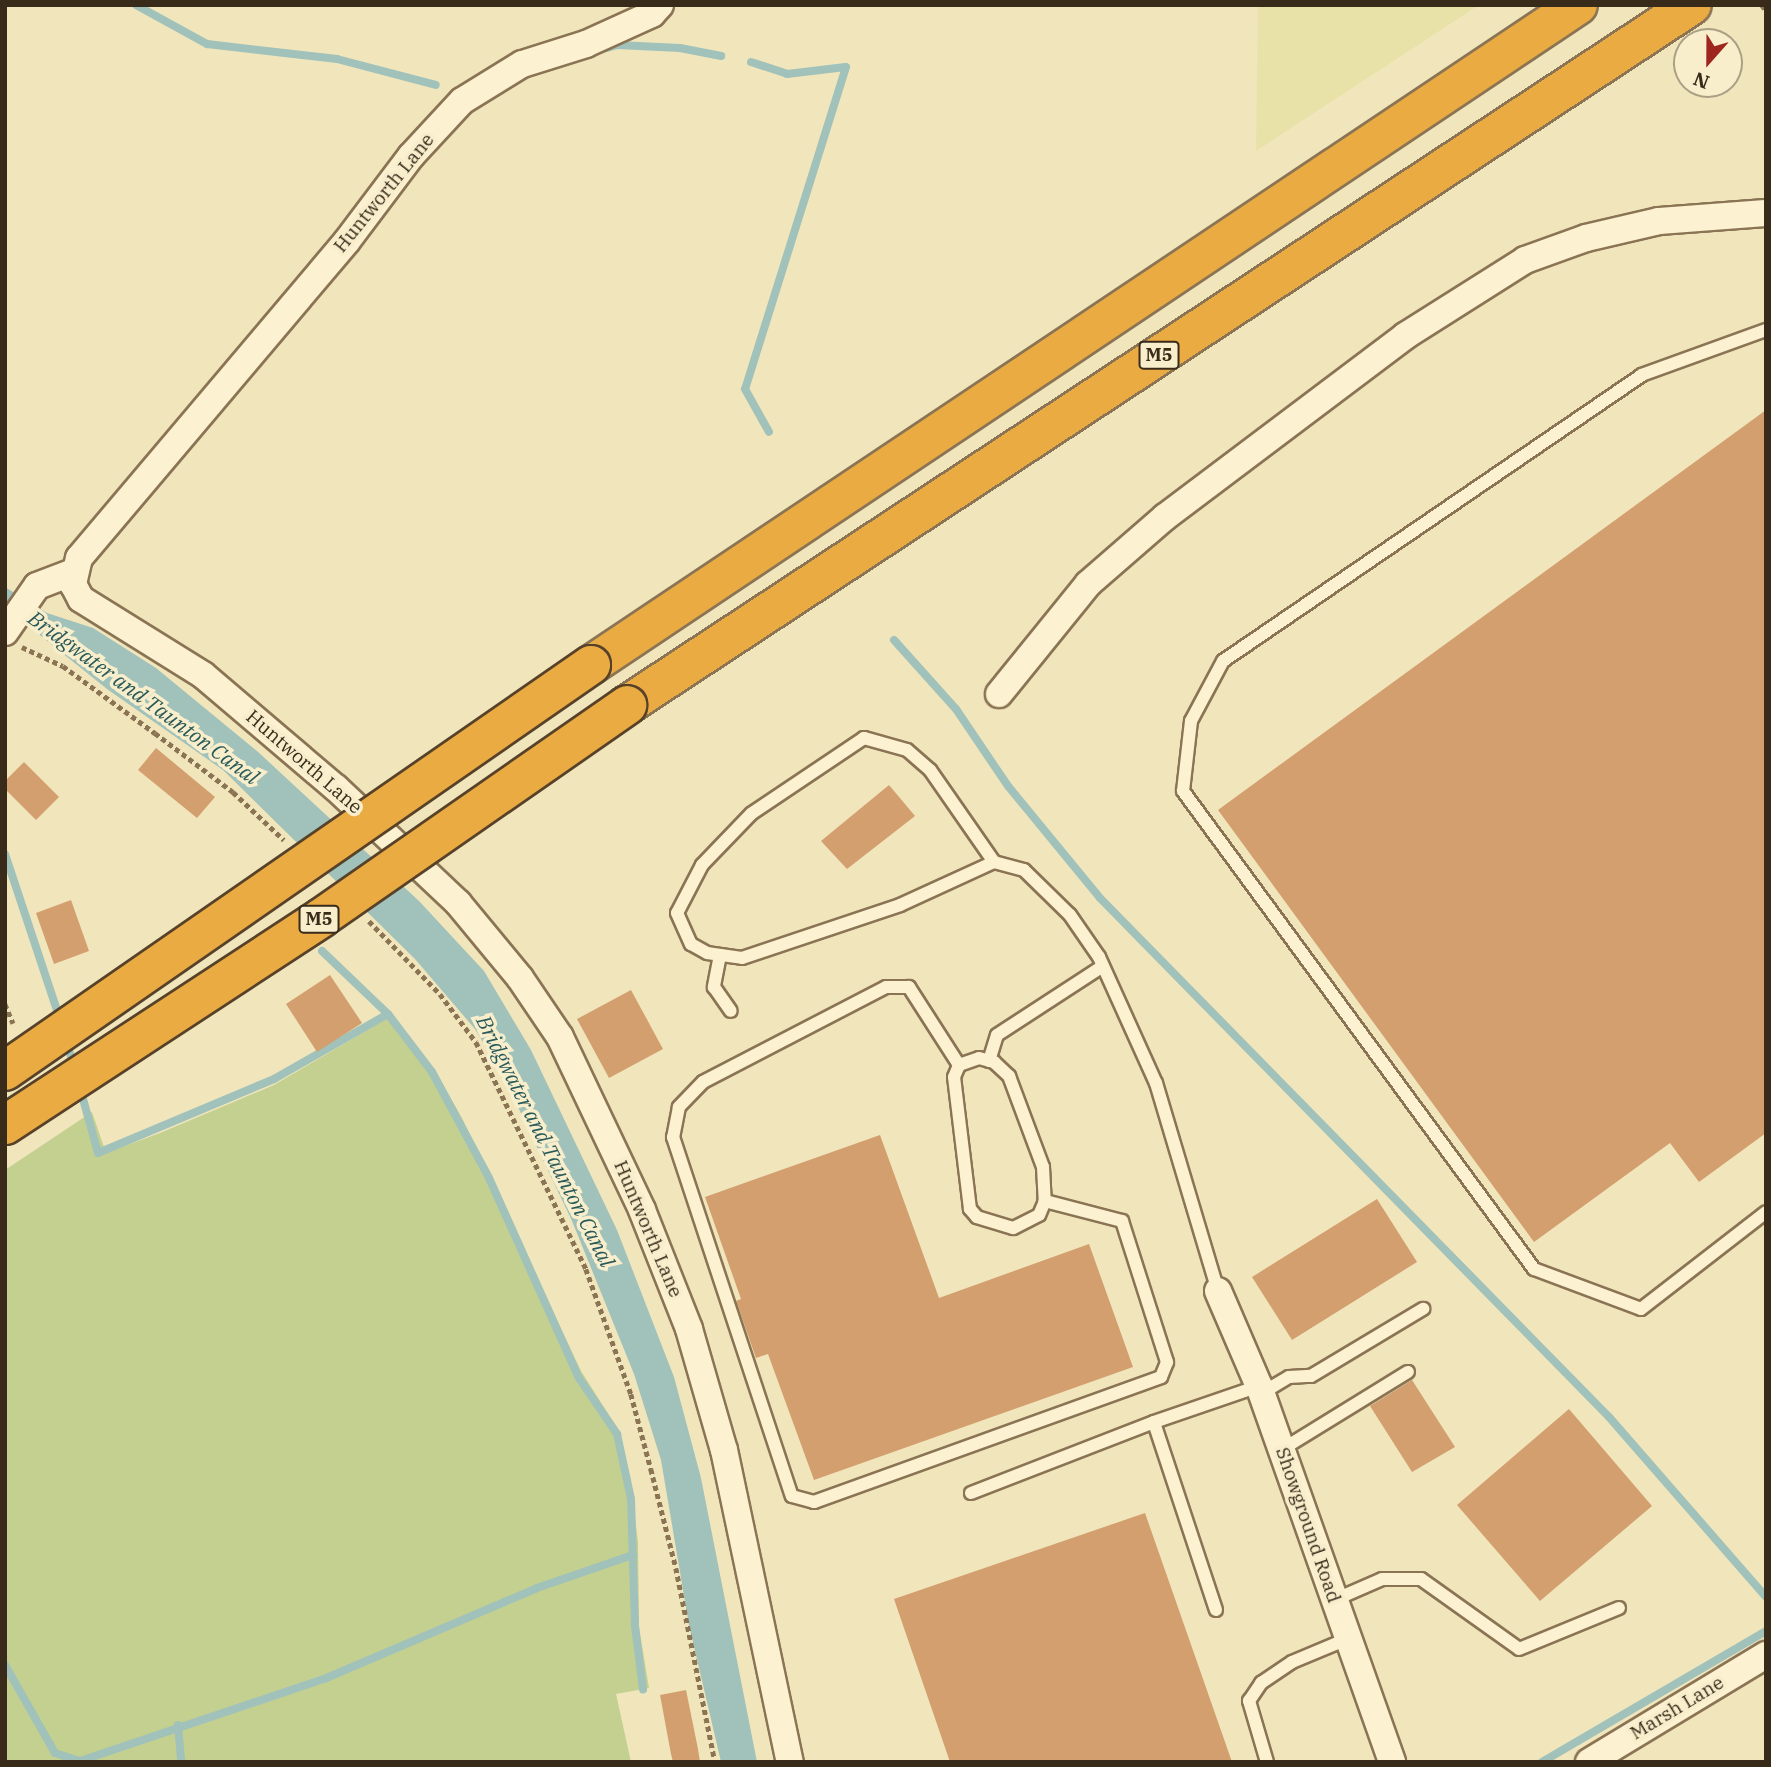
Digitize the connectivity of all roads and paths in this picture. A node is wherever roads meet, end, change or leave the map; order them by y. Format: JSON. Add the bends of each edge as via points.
{"nodes":[{"id":1,"x":660,"y":5,"type":"edge"},
{"id":2,"x":1578,"y":5,"type":"edge"},
{"id":3,"x":1692,"y":5,"type":"edge"},
{"id":4,"x":1762,"y":5,"type":"edge"},
{"id":5,"x":1766,"y":10,"type":"edge"},
{"id":6,"x":1766,"y":214,"type":"edge"},
{"id":7,"x":1766,"y":330,"type":"edge"},
{"id":8,"x":74,"y":572,"type":"junction"},
{"id":9,"x":13,"y":631,"type":"edge"},
{"id":10,"x":999,"y":694,"type":"dead end"},
{"id":11,"x":291,"y":847,"type":"dead end"},
{"id":12,"x":994,"y":862,"type":"junction"},
{"id":13,"x":358,"y":911,"type":"dead end"},
{"id":14,"x":720,"y":955,"type":"junction"},
{"id":15,"x":1103,"y":966,"type":"junction"},
{"id":16,"x":5,"y":1004,"type":"edge"},
{"id":17,"x":731,"y":1011,"type":"dead end"},
{"id":18,"x":13,"y":1023,"type":"dead end"},
{"id":19,"x":989,"y":1061,"type":"junction"},
{"id":20,"x":960,"y":1065,"type":"junction"},
{"id":21,"x":5,"y":1071,"type":"edge"},
{"id":22,"x":5,"y":1125,"type":"edge"},
{"id":23,"x":1045,"y":1200,"type":"junction"},
{"id":24,"x":1766,"y":1212,"type":"edge"},
{"id":25,"x":1218,"y":1291,"type":"joint"},
{"id":26,"x":1423,"y":1309,"type":"dead end"},
{"id":27,"x":1408,"y":1372,"type":"dead end"},
{"id":28,"x":1261,"y":1390,"type":"junction"},
{"id":29,"x":1154,"y":1422,"type":"junction"},
{"id":30,"x":1281,"y":1450,"type":"junction"},
{"id":31,"x":971,"y":1493,"type":"dead end"},
{"id":32,"x":1334,"y":1600,"type":"junction"},
{"id":33,"x":1619,"y":1608,"type":"dead end"},
{"id":34,"x":1216,"y":1609,"type":"dead end"},
{"id":35,"x":1347,"y":1639,"type":"junction"},
{"id":36,"x":1766,"y":1655,"type":"edge"},
{"id":37,"x":715,"y":1762,"type":"edge"},
{"id":38,"x":790,"y":1762,"type":"edge"},
{"id":39,"x":1267,"y":1762,"type":"edge"},
{"id":40,"x":1392,"y":1762,"type":"edge"},
{"id":41,"x":1589,"y":1762,"type":"edge"}],
"edges":[{"from":1,"to":8,"type":"street","name":"Huntworth Lane","via":[[652,14],[586,44],[522,64],[462,101],[411,156],[347,241],[79,558]]},
{"from":2,"to":21,"type":"highway","number":"M5","bridge":true,"via":[[591,665]]},
{"from":3,"to":22,"type":"highway","number":"M5","bridge":true,"via":[[627,705],[321,918]]},
{"from":4,"to":5,"type":"path"},
{"from":6,"to":10,"type":"street","via":[[1659,221],[1586,237],[1525,260],[1405,336],[1165,517],[1088,584]]},
{"from":7,"to":24,"type":"lane","via":[[1642,375],[1223,661],[1191,721],[1183,791],[1534,1269],[1641,1309]]},
{"from":8,"to":9,"type":"street","via":[[53,576],[37,586]]},
{"from":8,"to":38,"type":"street","name":"Huntworth Lane","via":[[75,592],[81,599],[203,675],[336,788],[458,903],[526,986],[560,1037],[642,1210],[689,1329],[724,1450]]},
{"from":9,"to":11,"type":"path","via":[[233,792]]},
{"from":12,"to":14,"type":"lane","via":[[900,905],[742,958]]},
{"from":12,"to":14,"type":"lane","via":[[930,769],[907,750],[864,738],[751,814],[702,865],[677,913],[691,944]]},
{"from":12,"to":15,"type":"lane","via":[[1024,870],[1070,915]]},
{"from":13,"to":37,"type":"path","via":[[440,994],[476,1042],[586,1269],[631,1394],[677,1568]]},
{"from":14,"to":17,"type":"lane","via":[[714,988]]},
{"from":15,"to":19,"type":"lane","via":[[997,1035]]},
{"from":15,"to":25,"type":"lane","via":[[1156,1083]]},
{"from":16,"to":18,"type":"path"},
{"from":19,"to":20,"type":"lane","via":[[979,1058]]},
{"from":19,"to":23,"type":"lane","via":[[1009,1076],[1043,1167]]},
{"from":20,"to":23,"type":"lane","via":[[954,1096],[970,1209],[978,1217],[1013,1228],[1039,1215]]},
{"from":20,"to":23,"type":"lane","via":[[909,987],[886,987],[703,1082],[679,1107],[673,1137],[792,1496],[814,1502],[1161,1377],[1167,1362],[1122,1221]]},
{"from":25,"to":28,"type":"street","name":"Showground Road"},
{"from":26,"to":28,"type":"lane","via":[[1311,1376],[1289,1377]]},
{"from":27,"to":30,"type":"lane"},
{"from":28,"to":29,"type":"lane"},
{"from":28,"to":30,"type":"street","name":"Showground Road"},
{"from":29,"to":31,"type":"lane"},
{"from":29,"to":34,"type":"lane"},
{"from":30,"to":32,"type":"street","name":"Showground Road"},
{"from":32,"to":33,"type":"lane","via":[[1382,1579],[1421,1579],[1519,1649]]},
{"from":32,"to":35,"type":"street","name":"Showground Road"},
{"from":35,"to":39,"type":"lane","via":[[1292,1662],[1261,1683],[1249,1700]]},
{"from":35,"to":40,"type":"street","name":"Showground Road"},
{"from":36,"to":41,"type":"street","name":"Marsh Lane"}]}
